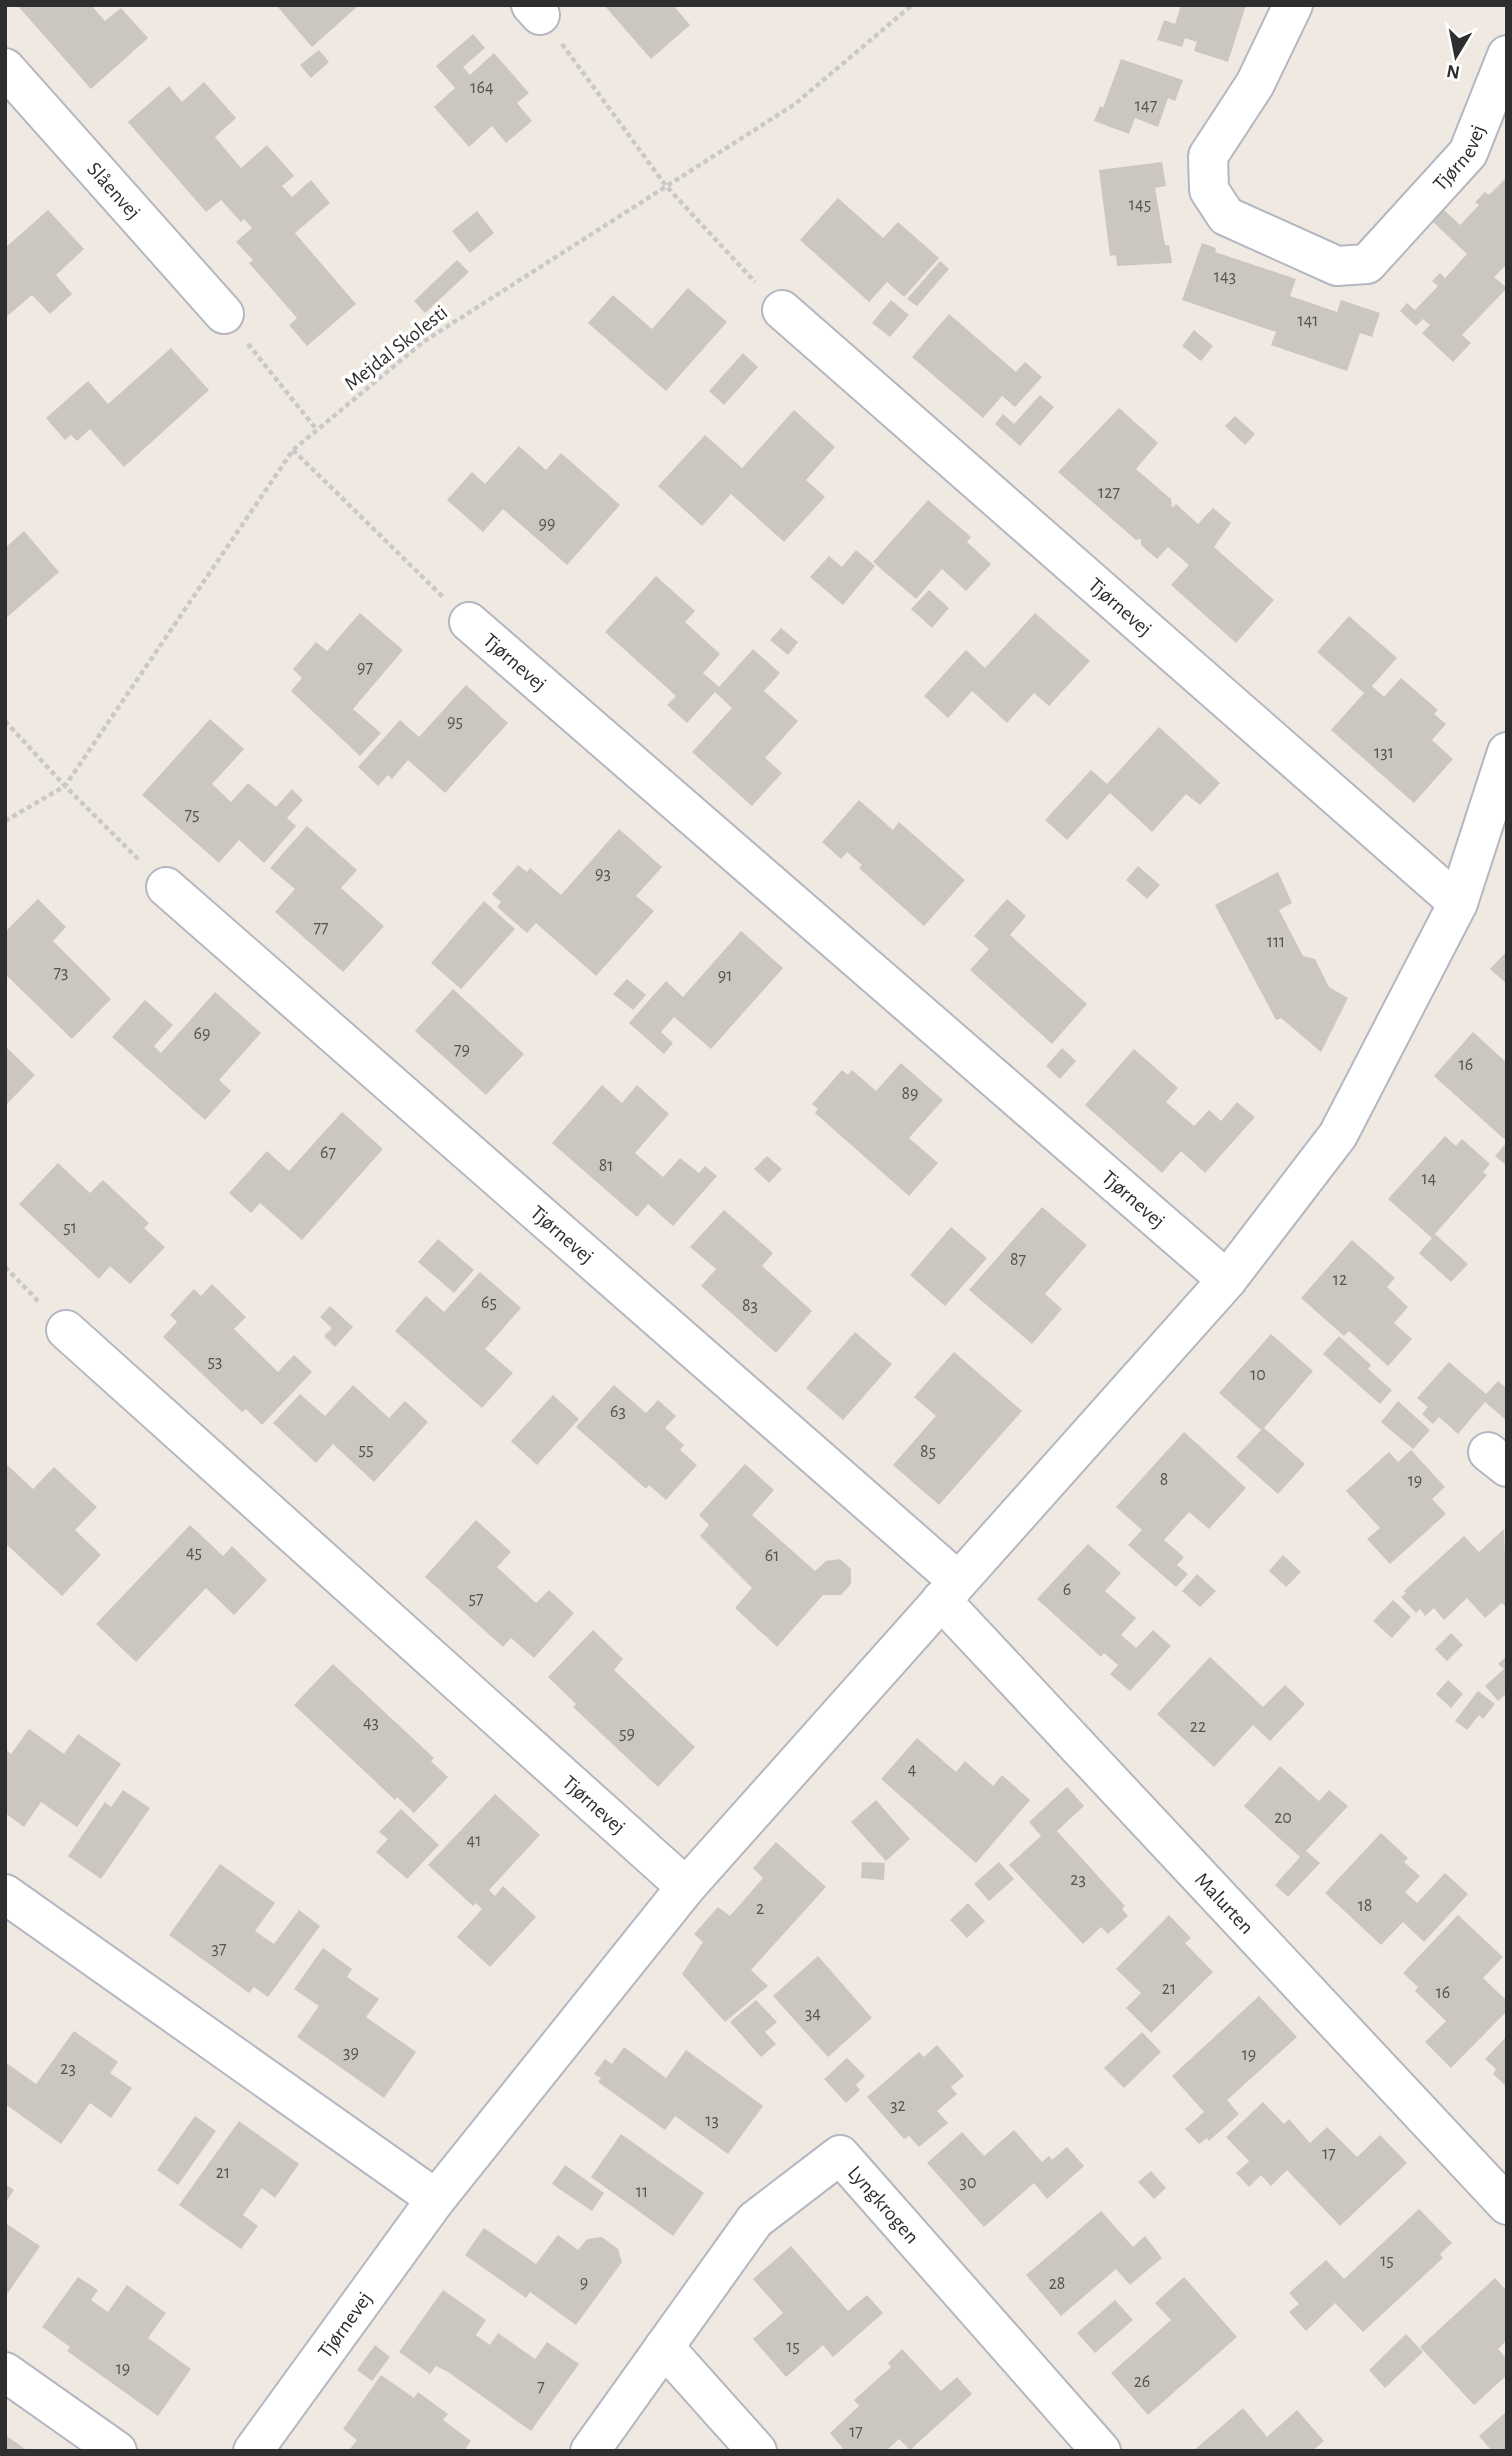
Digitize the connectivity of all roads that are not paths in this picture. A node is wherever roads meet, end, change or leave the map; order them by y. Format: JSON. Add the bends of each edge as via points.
{"nodes":[{"id":1,"x":1293,"y":5,"type":"edge"},
{"id":2,"x":1507,"y":54,"type":"edge"},
{"id":3,"x":5,"y":68,"type":"edge"},
{"id":4,"x":782,"y":310,"type":"road end"},
{"id":5,"x":224,"y":314,"type":"road end"},
{"id":6,"x":469,"y":622,"type":"road end"},
{"id":7,"x":1507,"y":752,"type":"edge"},
{"id":8,"x":166,"y":887,"type":"road end"},
{"id":9,"x":1458,"y":903,"type":"junction"},
{"id":10,"x":1227,"y":1280,"type":"junction"},
{"id":11,"x":66,"y":1330,"type":"road end"},
{"id":12,"x":949,"y":1590,"type":"junction"},
{"id":13,"x":686,"y":1887,"type":"junction"},
{"id":14,"x":5,"y":1894,"type":"edge"},
{"id":15,"x":436,"y":2199,"type":"junction"},
{"id":16,"x":1507,"y":2205,"type":"edge"},
{"id":17,"x":664,"y":2347,"type":"junction"},
{"id":18,"x":5,"y":2372,"type":"edge"},
{"id":19,"x":117,"y":2451,"type":"edge"},
{"id":20,"x":253,"y":2451,"type":"edge"},
{"id":21,"x":590,"y":2451,"type":"edge"},
{"id":22,"x":757,"y":2451,"type":"edge"},
{"id":23,"x":1101,"y":2451,"type":"edge"}],
"edges":[{"from":1,"to":2,"type":"street","name":"Tjørnevej","via":[[1255,84],[1208,156],[1209,190],[1226,216],[1337,267],[1367,264],[1468,153]]},
{"from":3,"to":5,"type":"street","name":"Slåenvej"},
{"from":4,"to":9,"type":"street","name":"Tjørnevej"},
{"from":6,"to":10,"type":"street","name":"Tjørnevej"},
{"from":7,"to":9,"type":"street","name":"Tjørnevej"},
{"from":8,"to":12,"type":"street","name":"Tjørnevej"},
{"from":9,"to":10,"type":"street","name":"Tjørnevej","via":[[1338,1135]]},
{"from":10,"to":12,"type":"street","name":"Tjørnevej"},
{"from":11,"to":13,"type":"street","name":"Tjørnevej"},
{"from":12,"to":13,"type":"street","name":"Tjørnevej"},
{"from":12,"to":16,"type":"street","name":"Malurten"},
{"from":13,"to":15,"type":"street","name":"Tjørnevej"},
{"from":14,"to":15,"type":"street"},
{"from":15,"to":20,"type":"street","name":"Tjørnevej"},
{"from":17,"to":21,"type":"street","name":"Lyngkrogen"},
{"from":17,"to":22,"type":"street"},
{"from":17,"to":23,"type":"street","name":"Lyngkrogen","via":[[755,2220],[839,2155]]},
{"from":18,"to":19,"type":"street"}]}
